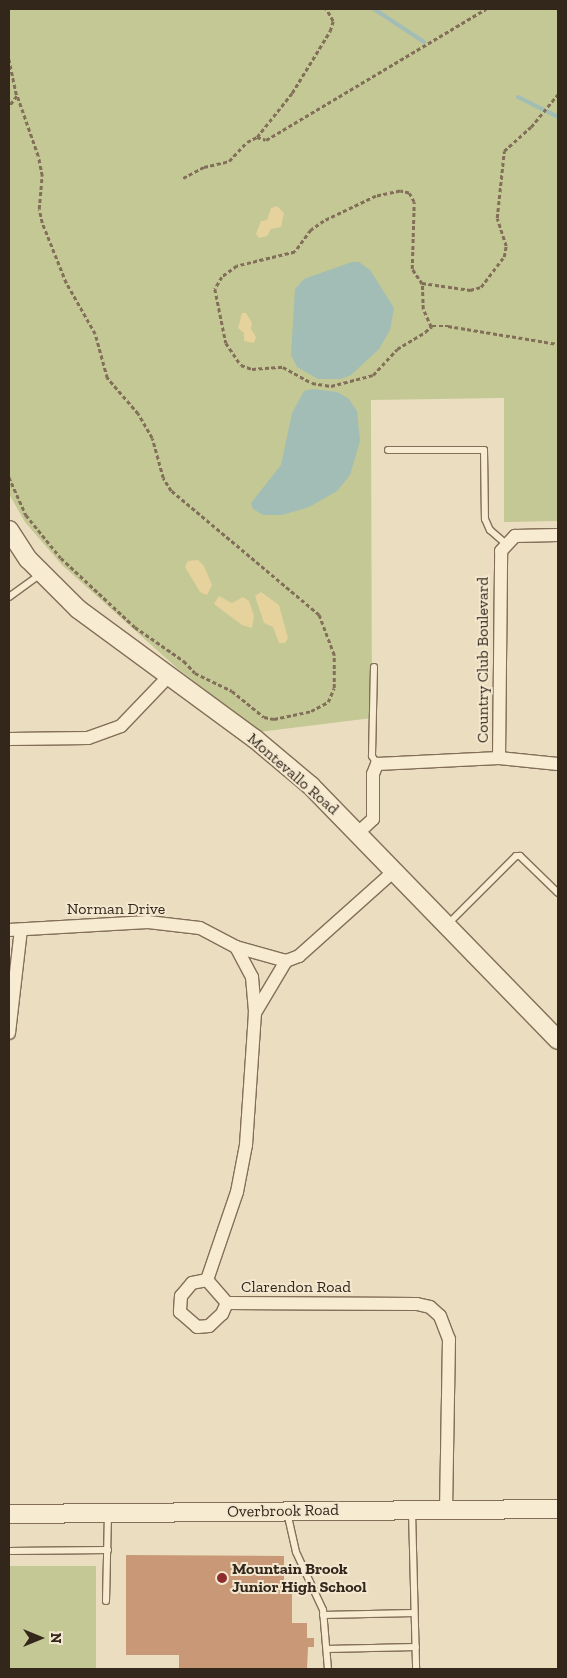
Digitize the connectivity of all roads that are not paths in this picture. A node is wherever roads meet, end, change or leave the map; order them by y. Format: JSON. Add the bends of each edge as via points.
{"nodes":[{"id":1,"x":388,"y":450,"type":"dead end"},
{"id":2,"x":9,"y":530,"type":"edge"},
{"id":3,"x":558,"y":535,"type":"edge"},
{"id":4,"x":506,"y":544,"type":"junction"},
{"id":5,"x":42,"y":573,"type":"junction"},
{"id":6,"x":9,"y":598,"type":"edge"},
{"id":7,"x":374,"y":667,"type":"dead end"},
{"id":8,"x":168,"y":677,"type":"junction"},
{"id":9,"x":9,"y":739,"type":"edge"},
{"id":10,"x":499,"y":758,"type":"junction"},
{"id":11,"x":377,"y":764,"type":"junction"},
{"id":12,"x":558,"y":764,"type":"edge"},
{"id":13,"x":359,"y":832,"type":"junction"},
{"id":14,"x":394,"y":871,"type":"junction"},
{"id":15,"x":558,"y":893,"type":"edge"},
{"id":16,"x":448,"y":924,"type":"junction"},
{"id":17,"x":15,"y":930,"type":"edge"},
{"id":18,"x":236,"y":947,"type":"junction"},
{"id":19,"x":286,"y":961,"type":"junction"},
{"id":20,"x":255,"y":1013,"type":"junction"},
{"id":21,"x":9,"y":1032,"type":"edge"},
{"id":22,"x":558,"y":1040,"type":"edge"},
{"id":23,"x":207,"y":1280,"type":"junction"},
{"id":24,"x":227,"y":1303,"type":"junction"},
{"id":25,"x":446,"y":1509,"type":"junction"},
{"id":26,"x":558,"y":1509,"type":"edge"},
{"id":27,"x":412,"y":1510,"type":"junction"},
{"id":28,"x":287,"y":1511,"type":"junction"},
{"id":29,"x":108,"y":1513,"type":"junction"},
{"id":30,"x":9,"y":1514,"type":"edge"},
{"id":31,"x":108,"y":1550,"type":"junction"},
{"id":32,"x":9,"y":1551,"type":"edge"},
{"id":33,"x":106,"y":1601,"type":"dead end"},
{"id":34,"x":414,"y":1613,"type":"junction"},
{"id":35,"x":324,"y":1615,"type":"junction"},
{"id":36,"x":416,"y":1648,"type":"junction"},
{"id":37,"x":327,"y":1649,"type":"junction"},
{"id":38,"x":328,"y":1669,"type":"edge"},
{"id":39,"x":416,"y":1669,"type":"edge"}],
"edges":[{"from":1,"to":4,"type":"lane","via":[[484,450],[486,525]]},
{"from":2,"to":5,"type":"main road","name":"Montevallo Road"},
{"from":3,"to":4,"type":"street","via":[[515,536]]},
{"from":4,"to":10,"type":"street","name":"Country Club Boulevard","via":[[500,558]]},
{"from":5,"to":6,"type":"lane"},
{"from":5,"to":8,"type":"main road","name":"Montevallo Road","via":[[78,610]]},
{"from":7,"to":11,"type":"lane","via":[[372,756]]},
{"from":8,"to":9,"type":"street","via":[[121,726],[88,738]]},
{"from":8,"to":13,"type":"main road","name":"Montevallo Road","via":[[255,739]]},
{"from":10,"to":11,"type":"street","name":"Country Club Boulevard"},
{"from":10,"to":12,"type":"street"},
{"from":11,"to":13,"type":"street","via":[[373,774],[373,819]]},
{"from":13,"to":14,"type":"main road","name":"Montevallo Road"},
{"from":14,"to":16,"type":"main road","name":"Montevallo Road"},
{"from":14,"to":19,"type":"street","via":[[299,956]]},
{"from":15,"to":16,"type":"lane","via":[[520,856],[516,856]]},
{"from":16,"to":22,"type":"main road","name":"Montevallo Road"},
{"from":17,"to":18,"type":"street","name":"Norman Drive","via":[[49,925],[148,922],[200,928]]},
{"from":17,"to":21,"type":"street"},
{"from":18,"to":19,"type":"street","name":"Norman Drive"},
{"from":18,"to":20,"type":"street","via":[[252,977]]},
{"from":19,"to":20,"type":"street"},
{"from":20,"to":23,"type":"street","via":[[246,1145],[238,1192]]},
{"from":23,"to":24,"type":"street","name":"Clarendon Road"},
{"from":23,"to":24,"type":"street","via":[[192,1283],[181,1296],[180,1312],[198,1327],[209,1326],[222,1314]]},
{"from":24,"to":25,"type":"street","name":"Clarendon Road","via":[[417,1304],[435,1311],[446,1324],[449,1339]]},
{"from":25,"to":26,"type":"main road","name":"Overbrook Road"},
{"from":25,"to":27,"type":"main road","name":"Overbrook Road"},
{"from":27,"to":28,"type":"main road","name":"Overbrook Road"},
{"from":27,"to":34,"type":"lane"},
{"from":28,"to":29,"type":"main road","name":"Overbrook Road"},
{"from":28,"to":35,"type":"lane","via":[[296,1552]]},
{"from":29,"to":30,"type":"main road","name":"Overbrook Road"},
{"from":29,"to":31,"type":"lane"},
{"from":31,"to":32,"type":"lane"},
{"from":31,"to":33,"type":"lane"},
{"from":34,"to":35,"type":"lane"},
{"from":34,"to":36,"type":"lane"},
{"from":35,"to":37,"type":"lane"},
{"from":36,"to":37,"type":"lane"},
{"from":36,"to":39,"type":"lane"},
{"from":37,"to":38,"type":"lane"}]}
